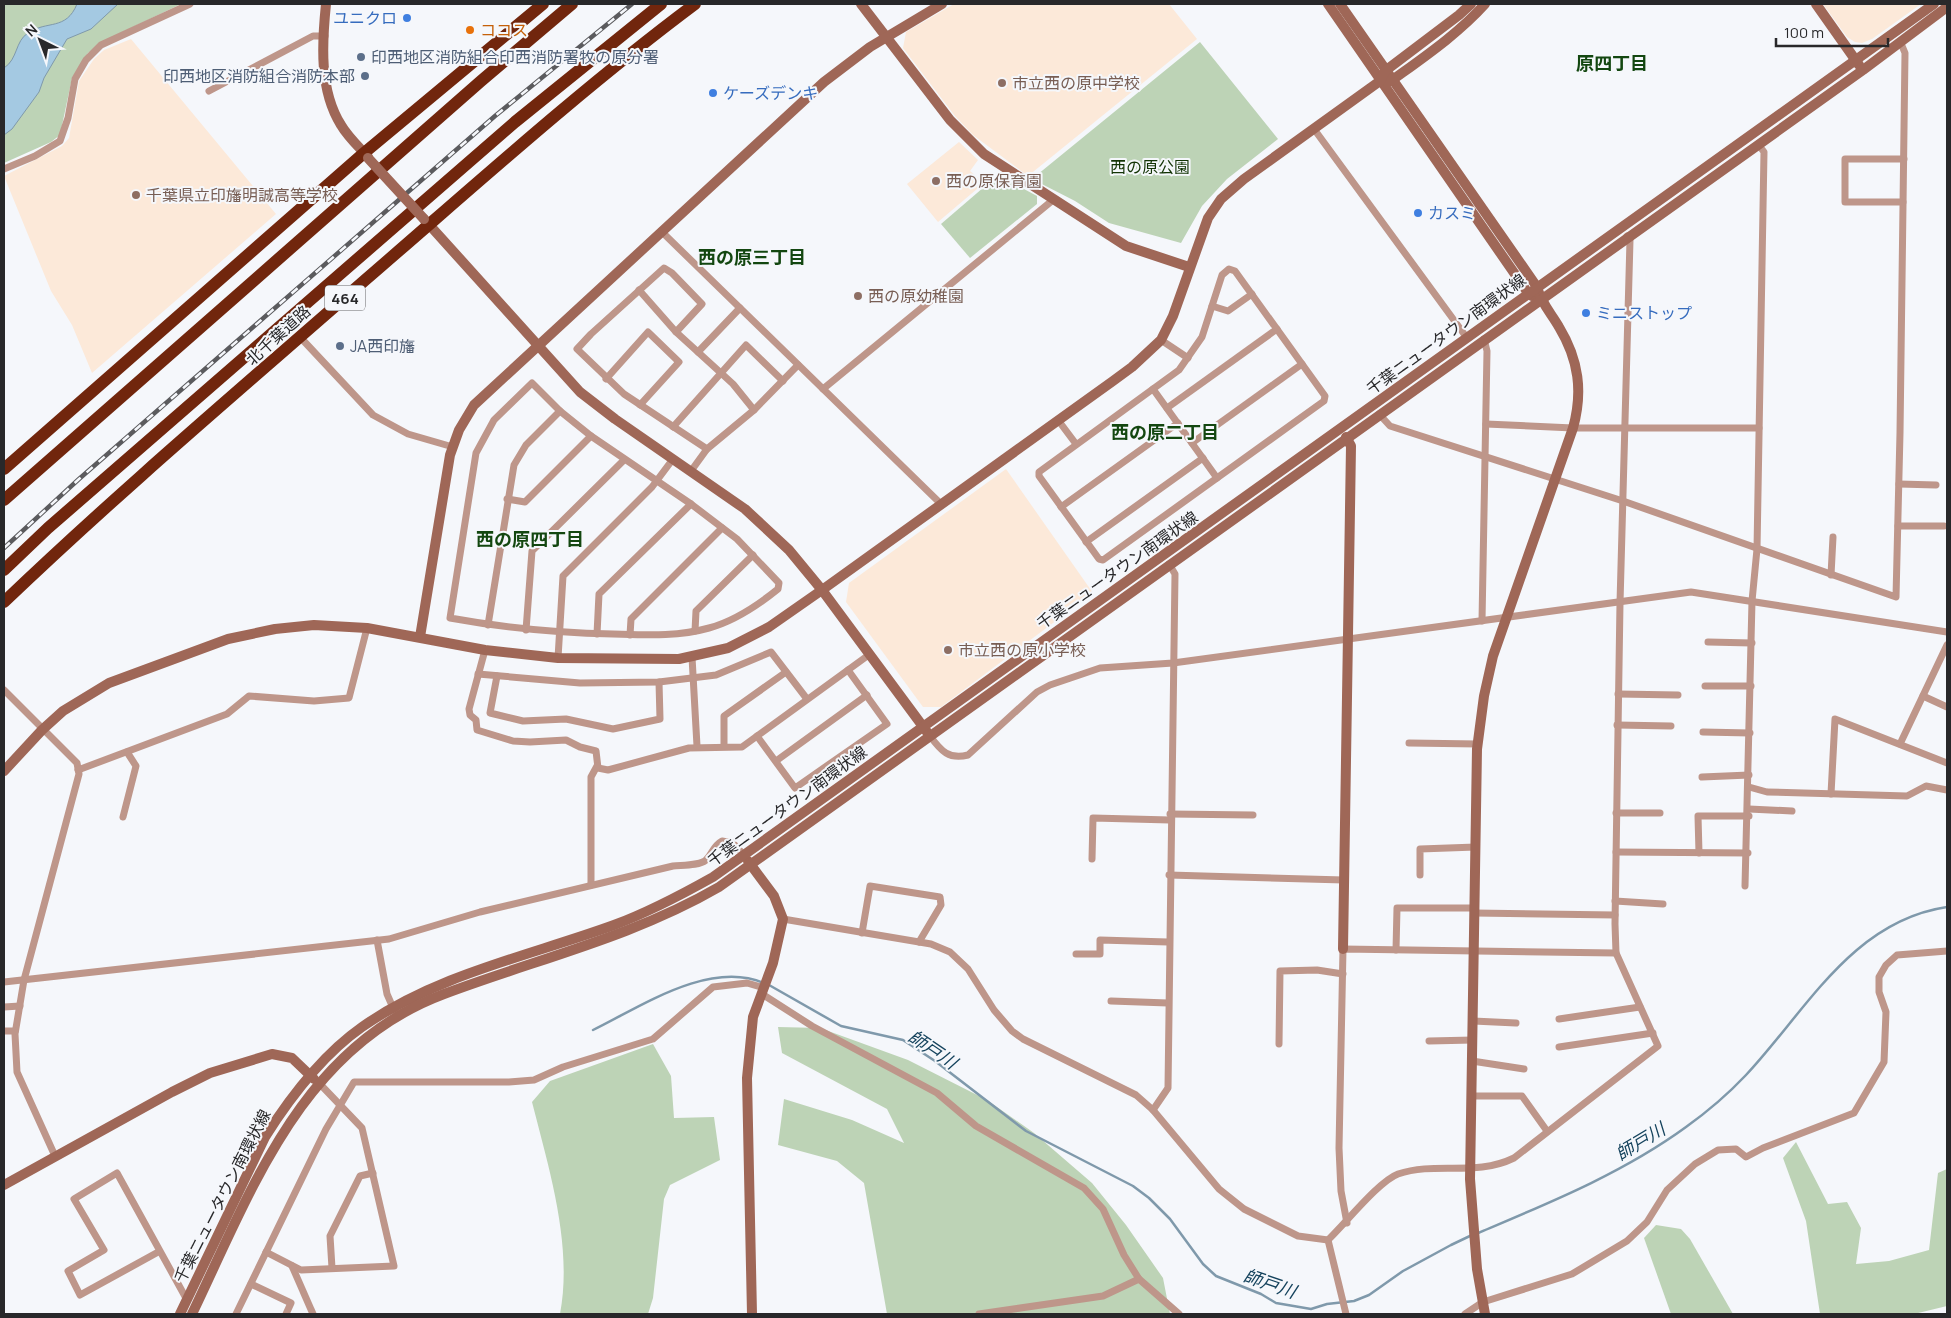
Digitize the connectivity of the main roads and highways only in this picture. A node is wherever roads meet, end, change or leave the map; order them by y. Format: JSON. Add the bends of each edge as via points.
{"nodes":[{"id":1,"x":544,"y":4,"type":"edge"},
{"id":2,"x":572,"y":4,"type":"edge"},
{"id":3,"x":661,"y":4,"type":"edge"},
{"id":4,"x":695,"y":4,"type":"edge"},
{"id":5,"x":4,"y":470,"type":"edge"},
{"id":6,"x":4,"y":500,"type":"edge"},
{"id":7,"x":4,"y":570,"type":"edge"},
{"id":8,"x":4,"y":602,"type":"edge"}],
"edges":[{"from":1,"to":5,"type":"highway"},
{"from":2,"to":6,"type":"highway"},
{"from":3,"to":7,"type":"highway","name":"北千葉道路","number":"464","via":[[515,122],[48,528]]},
{"from":4,"to":8,"type":"highway","name":"北千葉道路","number":"464","via":[[590,86],[427,222]]}]}
